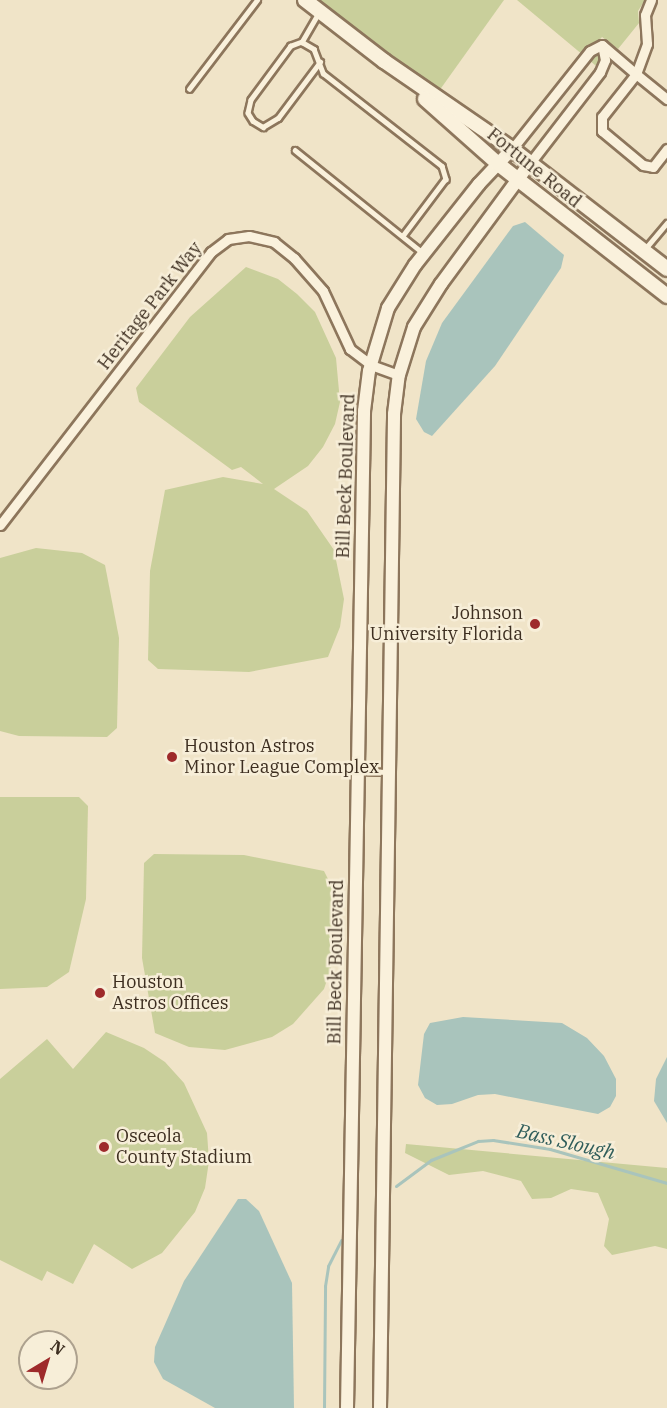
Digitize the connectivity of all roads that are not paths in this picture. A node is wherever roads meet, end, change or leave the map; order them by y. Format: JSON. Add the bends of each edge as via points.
{"nodes":[{"id":1,"x":257,"y":0,"type":"edge"},
{"id":2,"x":305,"y":0,"type":"edge"},
{"id":3,"x":651,"y":0,"type":"edge"},
{"id":4,"x":320,"y":12,"type":"junction"},
{"id":5,"x":302,"y":42,"type":"junction"},
{"id":6,"x":602,"y":45,"type":"junction"},
{"id":7,"x":320,"y":62,"type":"junction"},
{"id":8,"x":384,"y":62,"type":"junction"},
{"id":9,"x":636,"y":74,"type":"junction"},
{"id":10,"x":189,"y":88,"type":"dead end"},
{"id":11,"x":667,"y":99,"type":"edge"},
{"id":12,"x":512,"y":149,"type":"junction"},
{"id":13,"x":667,"y":149,"type":"edge"},
{"id":14,"x":295,"y":150,"type":"dead end"},
{"id":15,"x":497,"y":163,"type":"junction"},
{"id":16,"x":531,"y":163,"type":"junction"},
{"id":17,"x":520,"y":181,"type":"junction"},
{"id":18,"x":667,"y":223,"type":"edge"},
{"id":19,"x":403,"y":236,"type":"junction"},
{"id":20,"x":644,"y":251,"type":"junction"},
{"id":21,"x":424,"y":254,"type":"junction"},
{"id":22,"x":630,"y":267,"type":"junction"},
{"id":23,"x":667,"y":269,"type":"edge"},
{"id":24,"x":667,"y":296,"type":"edge"},
{"id":25,"x":371,"y":364,"type":"junction"},
{"id":26,"x":399,"y":375,"type":"junction"},
{"id":27,"x":0,"y":525,"type":"edge"},
{"id":28,"x":358,"y":771,"type":"junction"},
{"id":29,"x":389,"y":772,"type":"junction"},
{"id":30,"x":347,"y":1408,"type":"edge"},
{"id":31,"x":380,"y":1408,"type":"edge"}],
"edges":[{"from":1,"to":10,"type":"lane"},
{"from":2,"to":4,"type":"main road","name":"Fortune Road"},
{"from":3,"to":9,"type":"street","via":[[645,15],[647,44]]},
{"from":4,"to":5,"type":"lane"},
{"from":4,"to":8,"type":"main road","name":"Fortune Road"},
{"from":5,"to":7,"type":"lane","via":[[314,49]]},
{"from":5,"to":7,"type":"lane","via":[[291,46],[251,100],[248,113],[253,121],[263,128],[278,118]]},
{"from":6,"to":9,"type":"street"},
{"from":6,"to":12,"type":"street","name":"Bill Beck Boulevard","via":[[590,51]]},
{"from":6,"to":16,"type":"street","via":[[605,60],[600,72]]},
{"from":7,"to":19,"type":"lane","via":[[323,73],[331,80],[442,166],[446,179]]},
{"from":8,"to":12,"type":"main road","name":"Fortune Road"},
{"from":8,"to":15,"type":"main road","name":"Fortune Road"},
{"from":9,"to":11,"type":"street"},
{"from":9,"to":13,"type":"street","via":[[602,117],[602,131],[643,165],[653,167]]},
{"from":12,"to":15,"type":"street","name":"Bill Beck Boulevard"},
{"from":12,"to":16,"type":"main road","name":"Fortune Road"},
{"from":14,"to":19,"type":"lane"},
{"from":15,"to":17,"type":"main road","name":"Fortune Road"},
{"from":15,"to":21,"type":"street","name":"Bill Beck Boulevard"},
{"from":16,"to":17,"type":"street"},
{"from":16,"to":20,"type":"main road","name":"Fortune Road"},
{"from":17,"to":22,"type":"main road","name":"Fortune Road"},
{"from":17,"to":26,"type":"street","via":[[441,284],[414,327]]},
{"from":18,"to":20,"type":"lane"},
{"from":19,"to":21,"type":"lane"},
{"from":20,"to":22,"type":"street"},
{"from":20,"to":23,"type":"main road","name":"Fortune Road"},
{"from":21,"to":25,"type":"street","name":"Bill Beck Boulevard","via":[[388,308]]},
{"from":22,"to":24,"type":"main road","name":"Fortune Road"},
{"from":25,"to":26,"type":"street","name":"Heritage Park Way"},
{"from":25,"to":27,"type":"street","name":"Heritage Park Way","via":[[350,349],[323,291],[294,258],[274,242],[249,236],[228,239],[211,252]]},
{"from":25,"to":28,"type":"street","name":"Bill Beck Boulevard","via":[[364,411]]},
{"from":26,"to":29,"type":"street","via":[[394,414]]},
{"from":28,"to":29,"type":"lane"},
{"from":28,"to":30,"type":"street","name":"Bill Beck Boulevard"},
{"from":29,"to":31,"type":"street"}]}
